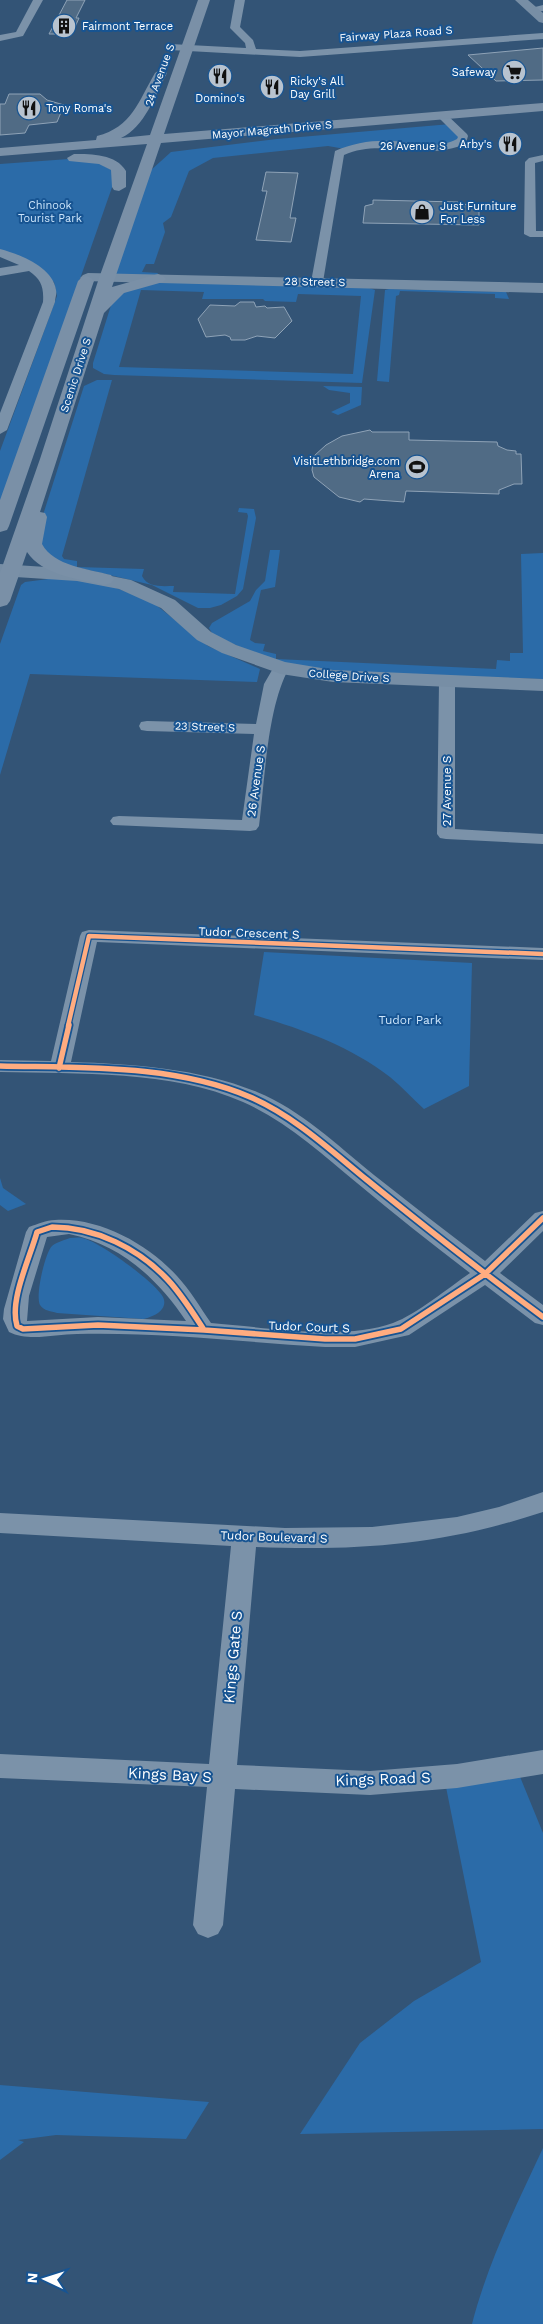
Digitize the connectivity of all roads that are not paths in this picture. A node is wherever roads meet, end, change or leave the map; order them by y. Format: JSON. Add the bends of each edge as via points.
{"nodes":[{"id":1,"x":38,"y":0,"type":"edge"},
{"id":2,"x":204,"y":0,"type":"edge"},
{"id":3,"x":240,"y":0,"type":"edge"},
{"id":4,"x":521,"y":0,"type":"edge"},
{"id":5,"x":537,"y":8,"type":"edge"},
{"id":6,"x":543,"y":19,"type":"edge"},
{"id":7,"x":175,"y":34,"type":"dead end"},
{"id":8,"x":543,"y":36,"type":"edge"},
{"id":9,"x":0,"y":38,"type":"edge"},
{"id":10,"x":170,"y":47,"type":"junction"},
{"id":11,"x":188,"y":48,"type":"junction"},
{"id":12,"x":251,"y":51,"type":"junction"},
{"id":13,"x":162,"y":73,"type":"junction"},
{"id":14,"x":167,"y":107,"type":"junction"},
{"id":15,"x":543,"y":107,"type":"edge"},
{"id":16,"x":520,"y":113,"type":"junction"},
{"id":17,"x":543,"y":116,"type":"edge"},
{"id":18,"x":446,"y":119,"type":"junction"},
{"id":19,"x":359,"y":122,"type":"junction"},
{"id":20,"x":275,"y":134,"type":"junction"},
{"id":21,"x":159,"y":148,"type":"junction"},
{"id":22,"x":133,"y":149,"type":"junction"},
{"id":23,"x":0,"y":152,"type":"edge"},
{"id":24,"x":543,"y":158,"type":"edge"},
{"id":25,"x":0,"y":160,"type":"edge"},
{"id":26,"x":119,"y":187,"type":"junction"},
{"id":27,"x":113,"y":205,"type":"dead end"},
{"id":28,"x":543,"y":234,"type":"edge"},
{"id":29,"x":0,"y":253,"type":"edge"},
{"id":30,"x":94,"y":260,"type":"dead end"},
{"id":31,"x":29,"y":267,"type":"junction"},
{"id":32,"x":0,"y":272,"type":"edge"},
{"id":33,"x":88,"y":278,"type":"junction"},
{"id":34,"x":106,"y":278,"type":"junction"},
{"id":35,"x":158,"y":279,"type":"junction"},
{"id":36,"x":317,"y":282,"type":"junction"},
{"id":37,"x":543,"y":288,"type":"edge"},
{"id":38,"x":95,"y":313,"type":"junction"},
{"id":39,"x":0,"y":430,"type":"edge"},
{"id":40,"x":50,"y":459,"type":"junction"},
{"id":41,"x":0,"y":526,"type":"edge"},
{"id":42,"x":5,"y":570,"type":"edge"},
{"id":43,"x":104,"y":578,"type":"junction"},
{"id":44,"x":0,"y":601,"type":"edge"},
{"id":45,"x":281,"y":668,"type":"junction"},
{"id":46,"x":447,"y":682,"type":"junction"},
{"id":47,"x":543,"y":685,"type":"edge"},
{"id":48,"x":147,"y":726,"type":"dead end"},
{"id":49,"x":263,"y":729,"type":"junction"},
{"id":50,"x":119,"y":820,"type":"dead end"},
{"id":51,"x":543,"y":839,"type":"edge"},
{"id":52,"x":543,"y":954,"type":"edge"},
{"id":53,"x":0,"y":1066,"type":"edge"},
{"id":54,"x":59,"y":1068,"type":"junction"},
{"id":55,"x":543,"y":1218,"type":"edge"},
{"id":56,"x":485,"y":1274,"type":"junction"},
{"id":57,"x":543,"y":1318,"type":"edge"},
{"id":58,"x":205,"y":1331,"type":"junction"},
{"id":59,"x":543,"y":1502,"type":"edge"},
{"id":60,"x":0,"y":1523,"type":"edge"},
{"id":61,"x":244,"y":1537,"type":"junction"},
{"id":62,"x":543,"y":1762,"type":"edge"},
{"id":63,"x":0,"y":1766,"type":"edge"},
{"id":64,"x":223,"y":1778,"type":"junction"},
{"id":65,"x":208,"y":1925,"type":"dead end"}],
"edges":[{"from":1,"to":9,"type":"street","via":[[22,32]]},
{"from":2,"to":11,"type":"main road","name":"24 Avenue S"},
{"from":3,"to":12,"type":"street","via":[[235,28],[250,42]]},
{"from":4,"to":5,"type":"street"},
{"from":5,"to":6,"type":"street"},
{"from":7,"to":10,"type":"main road","name":"24 Avenue S"},
{"from":8,"to":12,"type":"street","name":"Fairway Plaza Road S","via":[[300,54]]},
{"from":10,"to":11,"type":"street","name":"Fairway Plaza Road S"},
{"from":10,"to":13,"type":"main road","name":"24 Avenue S"},
{"from":11,"to":12,"type":"street","name":"Fairway Plaza Road S"},
{"from":11,"to":14,"type":"main road","name":"24 Avenue S"},
{"from":13,"to":22,"type":"main road","name":"24 Avenue S"},
{"from":13,"to":23,"type":"main road","via":[[133,123],[117,135],[71,145]]},
{"from":14,"to":20,"type":"main road","via":[[177,122],[187,128]]},
{"from":14,"to":21,"type":"main road","name":"24 Avenue S"},
{"from":15,"to":16,"type":"main road","name":"Mayor Magrath Drive S"},
{"from":16,"to":17,"type":"main road","name":"Mayor Magrath Drive S"},
{"from":16,"to":18,"type":"main road","name":"Mayor Magrath Drive S"},
{"from":18,"to":19,"type":"main road","name":"Mayor Magrath Drive S"},
{"from":18,"to":20,"type":"main road","name":"Mayor Magrath Drive S"},
{"from":18,"to":36,"type":"street","name":"26 Avenue S","via":[[463,136],[462,141],[450,146],[425,148],[359,147],[339,153]]},
{"from":19,"to":20,"type":"main road","name":"Mayor Magrath Drive S"},
{"from":19,"to":21,"type":"main road","via":[[319,130]]},
{"from":20,"to":21,"type":"main road"},
{"from":20,"to":21,"type":"main road","name":"Mayor Magrath Drive S"},
{"from":21,"to":22,"type":"main road","name":"Mayor Magrath Drive S"},
{"from":21,"to":34,"type":"main road","name":"Scenic Drive S","via":[[133,204]]},
{"from":22,"to":23,"type":"main road","name":"Mayor Magrath Drive S"},
{"from":22,"to":25,"type":"main road","name":"Mayor Magrath Drive S"},
{"from":22,"to":26,"type":"main road"},
{"from":24,"to":28,"type":"street","via":[[530,162],[530,234]]},
{"from":25,"to":26,"type":"main road","via":[[78,158],[102,161],[117,167]]},
{"from":26,"to":27,"type":"main road"},
{"from":29,"to":31,"type":"street"},
{"from":30,"to":33,"type":"main road","name":"Scenic Drive S"},
{"from":31,"to":32,"type":"street"},
{"from":31,"to":39,"type":"street","via":[[46,282],[50,290],[49,302]]},
{"from":33,"to":34,"type":"street","name":"28 Street S"},
{"from":33,"to":41,"type":"main road","name":"Scenic Drive S"},
{"from":34,"to":35,"type":"street","name":"28 Street S"},
{"from":34,"to":38,"type":"main road","name":"Scenic Drive S"},
{"from":35,"to":36,"type":"street","name":"28 Street S"},
{"from":35,"to":38,"type":"main road","via":[[118,290]]},
{"from":36,"to":37,"type":"street","name":"28 Street S"},
{"from":38,"to":40,"type":"main road","name":"Scenic Drive S"},
{"from":40,"to":42,"type":"main road","name":"Scenic Drive S"},
{"from":40,"to":43,"type":"main road","via":[[32,544],[34,550],[47,562]]},
{"from":42,"to":43,"type":"street","name":"College Drive S"},
{"from":42,"to":44,"type":"main road","name":"Scenic Drive S"},
{"from":43,"to":45,"type":"street","name":"College Drive S","via":[[156,597],[176,610],[204,636]]},
{"from":45,"to":46,"type":"street","name":"College Drive S","via":[[333,676]]},
{"from":45,"to":49,"type":"street","name":"26 Avenue S","via":[[272,684]]},
{"from":46,"to":47,"type":"street","name":"College Drive S"},
{"from":46,"to":51,"type":"street","name":"27 Avenue S","via":[[446,834]]},
{"from":48,"to":49,"type":"street","name":"23 Street S"},
{"from":49,"to":50,"type":"street","name":"26 Avenue S","via":[[250,826]]},
{"from":52,"to":54,"type":"street","name":"Tudor Crescent S","via":[[88,936]]},
{"from":53,"to":54,"type":"street"},
{"from":54,"to":56,"type":"street","via":[[156,1074],[206,1082],[250,1096],[290,1118]]},
{"from":55,"to":56,"type":"street","name":"Tudor Court S"},
{"from":56,"to":57,"type":"street"},
{"from":56,"to":58,"type":"street","name":"Tudor Court S","via":[[416,1321],[382,1334],[325,1340]]},
{"from":58,"to":58,"type":"street","name":"Tudor Court S","via":[[164,1276],[129,1248],[76,1229],[45,1228],[37,1232],[14,1311],[17,1326],[23,1329],[111,1325]]},
{"from":59,"to":61,"type":"street","name":"Tudor Boulevard S","via":[[461,1527],[413,1535],[331,1539]]},
{"from":60,"to":61,"type":"street","name":"Tudor Boulevard S"},
{"from":61,"to":64,"type":"street","name":"Kings Gate S"},
{"from":62,"to":64,"type":"street","name":"Kings Road S","via":[[457,1776],[370,1783]]},
{"from":63,"to":64,"type":"street","name":"Kings Bay S"},
{"from":64,"to":65,"type":"street","name":"Kings Bay S"}]}
